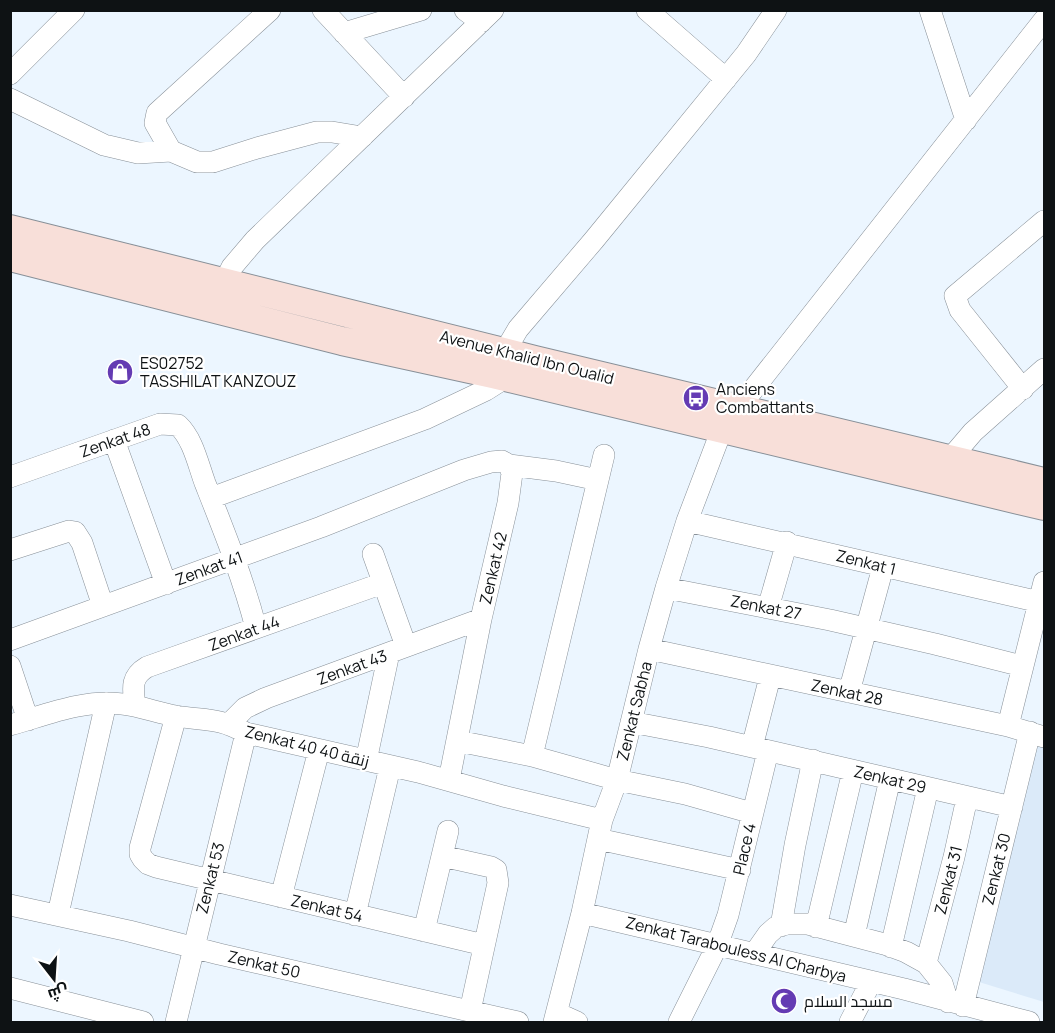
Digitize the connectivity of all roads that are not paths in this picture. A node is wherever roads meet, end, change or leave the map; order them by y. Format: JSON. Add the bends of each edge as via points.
{"nodes":[{"id":1,"x":74,"y":10,"type":"edge"},
{"id":2,"x":270,"y":10,"type":"edge"},
{"id":3,"x":323,"y":10,"type":"edge"},
{"id":4,"x":421,"y":10,"type":"edge"},
{"id":5,"x":647,"y":10,"type":"edge"},
{"id":6,"x":776,"y":10,"type":"edge"},
{"id":7,"x":930,"y":10,"type":"edge"},
{"id":8,"x":480,"y":14,"type":"edge"},
{"id":9,"x":1044,"y":20,"type":"edge"},
{"id":10,"x":344,"y":33,"type":"junction"},
{"id":11,"x":10,"y":74,"type":"edge"},
{"id":12,"x":726,"y":79,"type":"junction"},
{"id":13,"x":405,"y":97,"type":"junction"},
{"id":14,"x":10,"y":99,"type":"edge"},
{"id":15,"x":966,"y":120,"type":"junction"},
{"id":16,"x":362,"y":137,"type":"junction"},
{"id":17,"x":171,"y":151,"type":"junction"},
{"id":18,"x":1044,"y":221,"type":"edge"},
{"id":19,"x":10,"y":230,"type":"edge"},
{"id":20,"x":10,"y":258,"type":"edge"},
{"id":21,"x":224,"y":283,"type":"junction"},
{"id":22,"x":500,"y":368,"type":"junction"},
{"id":23,"x":1044,"y":369,"type":"edge"},
{"id":24,"x":1023,"y":389,"type":"junction"},
{"id":25,"x":730,"y":419,"type":"junction"},
{"id":26,"x":114,"y":440,"type":"junction"},
{"id":27,"x":604,"y":455,"type":"dead end"},
{"id":28,"x":950,"y":459,"type":"junction"},
{"id":29,"x":509,"y":465,"type":"junction"},
{"id":30,"x":10,"y":477,"type":"edge"},
{"id":31,"x":598,"y":480,"type":"junction"},
{"id":32,"x":1044,"y":482,"type":"edge"},
{"id":33,"x":211,"y":498,"type":"junction"},
{"id":34,"x":1044,"y":506,"type":"edge"},
{"id":35,"x":687,"y":521,"type":"junction"},
{"id":36,"x":787,"y":542,"type":"junction"},
{"id":37,"x":10,"y":550,"type":"edge"},
{"id":38,"x":374,"y":554,"type":"dead end"},
{"id":39,"x":234,"y":559,"type":"junction"},
{"id":40,"x":883,"y":567,"type":"junction"},
{"id":41,"x":383,"y":583,"type":"junction"},
{"id":42,"x":166,"y":584,"type":"junction"},
{"id":43,"x":666,"y":588,"type":"junction"},
{"id":44,"x":1043,"y":595,"type":"edge"},
{"id":45,"x":103,"y":606,"type":"junction"},
{"id":46,"x":768,"y":608,"type":"junction"},
{"id":47,"x":481,"y":619,"type":"junction"},
{"id":48,"x":256,"y":628,"type":"junction"},
{"id":49,"x":866,"y":629,"type":"junction"},
{"id":50,"x":10,"y":640,"type":"edge"},
{"id":51,"x":649,"y":649,"type":"junction"},
{"id":52,"x":398,"y":650,"type":"junction"},
{"id":53,"x":10,"y":666,"type":"edge"},
{"id":54,"x":1022,"y":666,"type":"junction"},
{"id":55,"x":770,"y":676,"type":"junction"},
{"id":56,"x":849,"y":692,"type":"junction"},
{"id":57,"x":106,"y":703,"type":"junction"},
{"id":58,"x":135,"y":706,"type":"junction"},
{"id":59,"x":176,"y":716,"type":"junction"},
{"id":60,"x":631,"y":722,"type":"junction"},
{"id":61,"x":19,"y":723,"type":"edge"},
{"id":62,"x":1008,"y":726,"type":"junction"},
{"id":63,"x":237,"y":729,"type":"junction"},
{"id":64,"x":1037,"y":734,"type":"edge"},
{"id":65,"x":458,"y":741,"type":"junction"},
{"id":66,"x":760,"y":749,"type":"junction"},
{"id":67,"x":319,"y":750,"type":"junction"},
{"id":68,"x":532,"y":756,"type":"junction"},
{"id":69,"x":813,"y":760,"type":"junction"},
{"id":70,"x":366,"y":761,"type":"junction"},
{"id":71,"x":390,"y":767,"type":"junction"},
{"id":72,"x":853,"y":771,"type":"junction"},
{"id":73,"x":890,"y":779,"type":"junction"},
{"id":74,"x":449,"y":780,"type":"junction"},
{"id":75,"x":617,"y":780,"type":"junction"},
{"id":76,"x":928,"y":788,"type":"junction"},
{"id":77,"x":967,"y":798,"type":"junction"},
{"id":78,"x":1012,"y":807,"type":"junction"},
{"id":79,"x":752,"y":813,"type":"junction"},
{"id":80,"x":600,"y":829,"type":"junction"},
{"id":81,"x":448,"y":831,"type":"dead end"},
{"id":82,"x":442,"y":856,"type":"junction"},
{"id":83,"x":740,"y":870,"type":"junction"},
{"id":84,"x":209,"y":880,"type":"junction"},
{"id":85,"x":280,"y":897,"type":"junction"},
{"id":86,"x":10,"y":905,"type":"edge"},
{"id":87,"x":582,"y":913,"type":"junction"},
{"id":88,"x":58,"y":914,"type":"junction"},
{"id":89,"x":355,"y":915,"type":"junction"},
{"id":90,"x":781,"y":926,"type":"junction"},
{"id":91,"x":816,"y":927,"type":"junction"},
{"id":92,"x":424,"y":931,"type":"junction"},
{"id":93,"x":854,"y":936,"type":"junction"},
{"id":94,"x":484,"y":945,"type":"junction"},
{"id":95,"x":717,"y":946,"type":"junction"},
{"id":96,"x":891,"y":947,"type":"junction"},
{"id":97,"x":194,"y":948,"type":"junction"},
{"id":98,"x":754,"y":954,"type":"junction"},
{"id":99,"x":926,"y":963,"type":"junction"},
{"id":100,"x":871,"y":982,"type":"junction"},
{"id":101,"x":10,"y":988,"type":"edge"},
{"id":102,"x":956,"y":1004,"type":"junction"},
{"id":103,"x":470,"y":1011,"type":"junction"},
{"id":104,"x":555,"y":1018,"type":"edge"},
{"id":105,"x":1003,"y":1019,"type":"edge"},
{"id":106,"x":143,"y":1023,"type":"edge"},
{"id":107,"x":176,"y":1023,"type":"edge"},
{"id":108,"x":518,"y":1023,"type":"edge"},
{"id":109,"x":578,"y":1023,"type":"edge"},
{"id":110,"x":679,"y":1023,"type":"edge"},
{"id":111,"x":850,"y":1023,"type":"edge"},
{"id":112,"x":1029,"y":1023,"type":"edge"}],
"edges":[{"from":1,"to":11,"type":"street"},
{"from":2,"to":17,"type":"street","via":[[157,113],[155,123]]},
{"from":3,"to":10,"type":"street"},
{"from":4,"to":10,"type":"street"},
{"from":5,"to":12,"type":"street"},
{"from":6,"to":12,"type":"street"},
{"from":7,"to":15,"type":"street"},
{"from":8,"to":13,"type":"street"},
{"from":9,"to":15,"type":"street","name":"Zenkat Sabha"},
{"from":10,"to":13,"type":"street"},
{"from":12,"to":22,"type":"street","via":[[518,329]]},
{"from":13,"to":16,"type":"street"},
{"from":14,"to":17,"type":"street","via":[[104,145],[138,153]]},
{"from":15,"to":25,"type":"street","name":"Zenkat Sabha"},
{"from":16,"to":17,"type":"street","via":[[317,132],[203,163]]},
{"from":16,"to":21,"type":"street","via":[[255,240]]},
{"from":18,"to":24,"type":"street","via":[[955,296],[960,310]]},
{"from":19,"to":21,"type":"main road","name":"Avenue Khalid Ibn Oualid"},
{"from":20,"to":22,"type":"main road","name":"Avenue Khalid Ibn Oualid","via":[[342,341]]},
{"from":21,"to":22,"type":"main road","name":"Avenue Khalid Ibn Oualid"},
{"from":22,"to":25,"type":"main road","name":"Avenue Khalid Ibn Oualid"},
{"from":22,"to":33,"type":"street","via":[[486,390],[426,419]]},
{"from":23,"to":24,"type":"street"},
{"from":24,"to":28,"type":"street","via":[[973,432]]},
{"from":25,"to":28,"type":"main road","name":"Avenue Khalid Ibn Oualid"},
{"from":25,"to":34,"type":"main road","name":"Avenue Khalid Ibn Oualid"},
{"from":25,"to":35,"type":"street","name":"Zenkat Sabha"},
{"from":26,"to":30,"type":"street","name":"Zenkat 48"},
{"from":26,"to":33,"type":"street","name":"Zenkat 48","via":[[160,424],[178,425]]},
{"from":26,"to":42,"type":"street"},
{"from":27,"to":31,"type":"street"},
{"from":28,"to":32,"type":"main road","name":"Avenue Khalid Ibn Oualid"},
{"from":29,"to":31,"type":"street"},
{"from":29,"to":39,"type":"street","name":"Zenkat 41","via":[[491,462],[464,470]]},
{"from":29,"to":47,"type":"street","name":"Zenkat 42","via":[[512,473],[508,503]]},
{"from":31,"to":68,"type":"street"},
{"from":33,"to":39,"type":"street"},
{"from":35,"to":36,"type":"street","name":"Zenkat 1"},
{"from":35,"to":43,"type":"street","name":"Zenkat Sabha"},
{"from":36,"to":40,"type":"street","name":"Zenkat 1"},
{"from":36,"to":46,"type":"street"},
{"from":37,"to":45,"type":"street","via":[[75,532]]},
{"from":38,"to":41,"type":"street"},
{"from":39,"to":42,"type":"street","name":"Zenkat 41"},
{"from":39,"to":48,"type":"street"},
{"from":40,"to":44,"type":"street","name":"Zenkat 1"},
{"from":40,"to":49,"type":"street"},
{"from":41,"to":48,"type":"street","name":"Zenkat 44"},
{"from":41,"to":52,"type":"street"},
{"from":42,"to":45,"type":"street","name":"Zenkat 41"},
{"from":43,"to":46,"type":"street","name":"Zenkat 27"},
{"from":43,"to":51,"type":"street","name":"Zenkat Sabha"},
{"from":44,"to":54,"type":"street"},
{"from":45,"to":50,"type":"street","name":"Zenkat 41"},
{"from":46,"to":49,"type":"street","name":"Zenkat 27"},
{"from":47,"to":52,"type":"street","name":"Zenkat 43"},
{"from":47,"to":65,"type":"street","name":"Zenkat 42"},
{"from":48,"to":58,"type":"street","name":"Zenkat 44","via":[[139,672],[132,684]]},
{"from":49,"to":54,"type":"street","name":"Zenkat 27"},
{"from":49,"to":56,"type":"street"},
{"from":51,"to":55,"type":"street","name":"Zenkat 28"},
{"from":51,"to":60,"type":"street","name":"Zenkat Sabha"},
{"from":52,"to":63,"type":"street","name":"Zenkat 43","via":[[266,698],[246,708]]},
{"from":52,"to":70,"type":"street"},
{"from":53,"to":61,"type":"street"},
{"from":54,"to":62,"type":"street"},
{"from":55,"to":56,"type":"street","name":"Zenkat 28"},
{"from":55,"to":66,"type":"street","name":"Place 4"},
{"from":56,"to":62,"type":"street","name":"Zenkat 28"},
{"from":57,"to":58,"type":"street","name":"Zenkat 40 زنقة 40"},
{"from":57,"to":61,"type":"street","name":"Zenkat 40 زنقة 40","via":[[65,709]]},
{"from":57,"to":88,"type":"street"},
{"from":58,"to":59,"type":"street","name":"Zenkat 40 زنقة 40"},
{"from":59,"to":63,"type":"street","name":"Zenkat 40 زنقة 40","via":[[213,720]]},
{"from":59,"to":84,"type":"street","name":"Zenkat 54","via":[[140,854],[147,864]]},
{"from":60,"to":66,"type":"street","name":"Zenkat 29"},
{"from":60,"to":75,"type":"street","name":"Zenkat Sabha"},
{"from":62,"to":64,"type":"street","name":"Zenkat 28"},
{"from":63,"to":67,"type":"street","name":"Zenkat 40 زنقة 40"},
{"from":63,"to":84,"type":"street","name":"Zenkat 53"},
{"from":64,"to":78,"type":"street","name":"Zenkat 30"},
{"from":65,"to":68,"type":"street"},
{"from":65,"to":74,"type":"street","name":"Zenkat 42"},
{"from":66,"to":69,"type":"street","name":"Zenkat 29"},
{"from":66,"to":79,"type":"street","name":"Place 4"},
{"from":67,"to":70,"type":"street","name":"Zenkat 40 زنقة 40"},
{"from":67,"to":85,"type":"street"},
{"from":68,"to":75,"type":"street"},
{"from":69,"to":72,"type":"street","name":"Zenkat 29"},
{"from":69,"to":90,"type":"street"},
{"from":70,"to":71,"type":"street","name":"Zenkat 40 زنقة 40"},
{"from":71,"to":74,"type":"street","name":"Zenkat 40 زنقة 40"},
{"from":71,"to":89,"type":"street"},
{"from":72,"to":73,"type":"street","name":"Zenkat 29"},
{"from":72,"to":91,"type":"street"},
{"from":73,"to":76,"type":"street","name":"Zenkat 29"},
{"from":73,"to":93,"type":"street"},
{"from":74,"to":80,"type":"street","name":"Zenkat 40 زنقة 40"},
{"from":75,"to":79,"type":"street"},
{"from":75,"to":80,"type":"street","name":"Zenkat Sabha"},
{"from":76,"to":77,"type":"street","name":"Zenkat 29"},
{"from":76,"to":96,"type":"street"},
{"from":77,"to":78,"type":"street","name":"Zenkat 29"},
{"from":77,"to":99,"type":"street","name":"Zenkat 31"},
{"from":78,"to":102,"type":"street","name":"Zenkat 30"},
{"from":79,"to":83,"type":"street","name":"Place 4"},
{"from":80,"to":83,"type":"street","name":"Zenkat 40 زنقة 40"},
{"from":80,"to":87,"type":"street","name":"Zenkat Sabha"},
{"from":81,"to":82,"type":"street"},
{"from":82,"to":92,"type":"street"},
{"from":82,"to":94,"type":"street","via":[[496,870],[498,883]]},
{"from":83,"to":95,"type":"street","name":"Place 4"},
{"from":84,"to":85,"type":"street","name":"Zenkat 54"},
{"from":84,"to":97,"type":"street","name":"Zenkat 53"},
{"from":85,"to":89,"type":"street","name":"Zenkat 54"},
{"from":86,"to":88,"type":"street","name":"Zenkat 50"},
{"from":87,"to":95,"type":"street","name":"Zenkat Tarabouless Al Charbya"},
{"from":87,"to":104,"type":"street","name":"Zenkat Sabha"},
{"from":88,"to":97,"type":"street","name":"Zenkat 50"},
{"from":89,"to":92,"type":"street","name":"Zenkat 54"},
{"from":90,"to":91,"type":"street"},
{"from":90,"to":98,"type":"street","via":[[768,934]]},
{"from":91,"to":93,"type":"street"},
{"from":92,"to":94,"type":"street","name":"Zenkat 54"},
{"from":93,"to":96,"type":"street"},
{"from":94,"to":103,"type":"street"},
{"from":95,"to":98,"type":"street","name":"Zenkat Tarabouless Al Charbya"},
{"from":95,"to":110,"type":"street","name":"Place 4"},
{"from":96,"to":99,"type":"street"},
{"from":97,"to":103,"type":"street","name":"Zenkat 50"},
{"from":97,"to":107,"type":"street","name":"Zenkat 53"},
{"from":98,"to":100,"type":"street","name":"Zenkat Tarabouless Al Charbya"},
{"from":99,"to":102,"type":"street"},
{"from":100,"to":102,"type":"street","name":"Zenkat Tarabouless Al Charbya"},
{"from":100,"to":111,"type":"street"},
{"from":101,"to":106,"type":"street"},
{"from":102,"to":105,"type":"street","name":"Zenkat Tarabouless Al Charbya"},
{"from":103,"to":108,"type":"street","name":"Zenkat 50"},
{"from":104,"to":109,"type":"street"},
{"from":105,"to":112,"type":"street","name":"Zenkat Tarabouless Al Charbya"}]}
